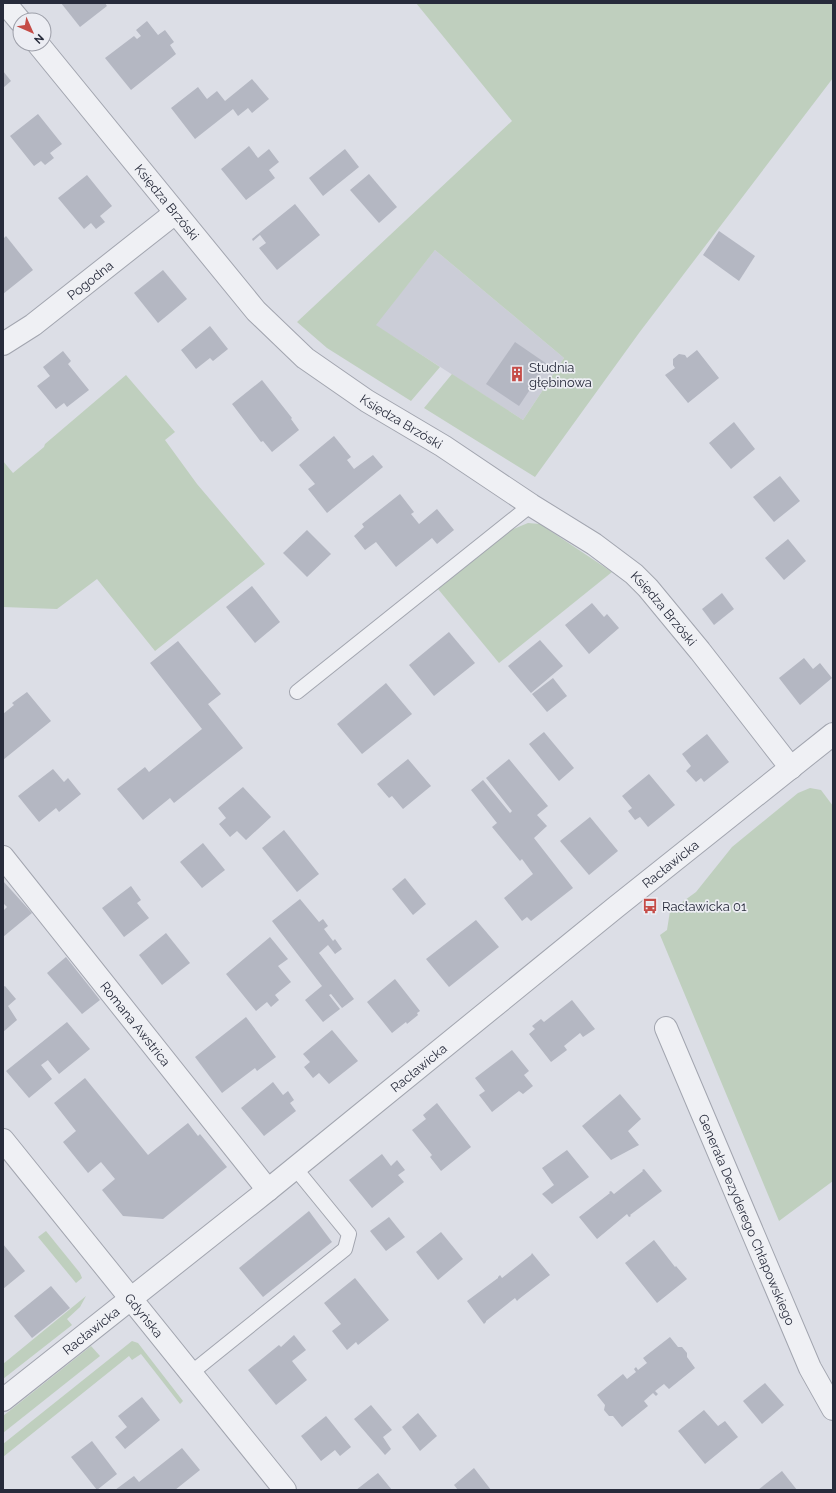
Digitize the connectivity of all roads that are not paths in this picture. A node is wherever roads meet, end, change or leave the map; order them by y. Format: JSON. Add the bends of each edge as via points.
{"nodes":[{"id":1,"x":5,"y":3,"type":"edge"},
{"id":2,"x":12,"y":12,"type":"edge"},
{"id":3,"x":44,"y":52,"type":"edge"},
{"id":4,"x":175,"y":213,"type":"junction"},
{"id":5,"x":3,"y":344,"type":"edge"},
{"id":6,"x":531,"y":505,"type":"junction"},
{"id":7,"x":298,"y":692,"type":"dead end"},
{"id":8,"x":833,"y":734,"type":"edge"},
{"id":9,"x":791,"y":768,"type":"junction"},
{"id":10,"x":3,"y":857,"type":"edge"},
{"id":11,"x":666,"y":1028,"type":"dead end"},
{"id":12,"x":3,"y":1140,"type":"edge"},
{"id":13,"x":295,"y":1168,"type":"junction"},
{"id":14,"x":268,"y":1190,"type":"junction"},
{"id":15,"x":131,"y":1299,"type":"junction"},
{"id":16,"x":191,"y":1373,"type":"junction"},
{"id":17,"x":3,"y":1400,"type":"edge"},
{"id":18,"x":833,"y":1409,"type":"edge"},
{"id":19,"x":285,"y":1490,"type":"edge"}],
"edges":[{"from":1,"to":2,"type":"street"},
{"from":3,"to":4,"type":"street","name":"Księdza Brzóski"},
{"from":4,"to":5,"type":"street","name":"Pogodna","via":[[33,325]]},
{"from":4,"to":6,"type":"street","name":"Księdza Brzóski","via":[[256,311],[305,358]]},
{"from":6,"to":7,"type":"lane"},
{"from":6,"to":9,"type":"street","name":"Księdza Brzóski","via":[[594,544],[641,581],[700,651]]},
{"from":8,"to":9,"type":"street","name":"Racławicka"},
{"from":9,"to":13,"type":"street","name":"Racławicka"},
{"from":10,"to":14,"type":"street","name":"Romana Awstrica"},
{"from":11,"to":18,"type":"street","name":"Generała Dezyderego Chłapowskiego","via":[[810,1368]]},
{"from":12,"to":15,"type":"street","name":"Gdyńska"},
{"from":13,"to":14,"type":"street","name":"Racławicka"},
{"from":13,"to":16,"type":"lane","via":[[350,1234],[345,1249]]},
{"from":14,"to":15,"type":"street","name":"Racławicka"},
{"from":15,"to":16,"type":"street","name":"Gdyńska"},
{"from":15,"to":17,"type":"street","name":"Racławicka"},
{"from":16,"to":19,"type":"street","name":"Gdyńska"}]}
